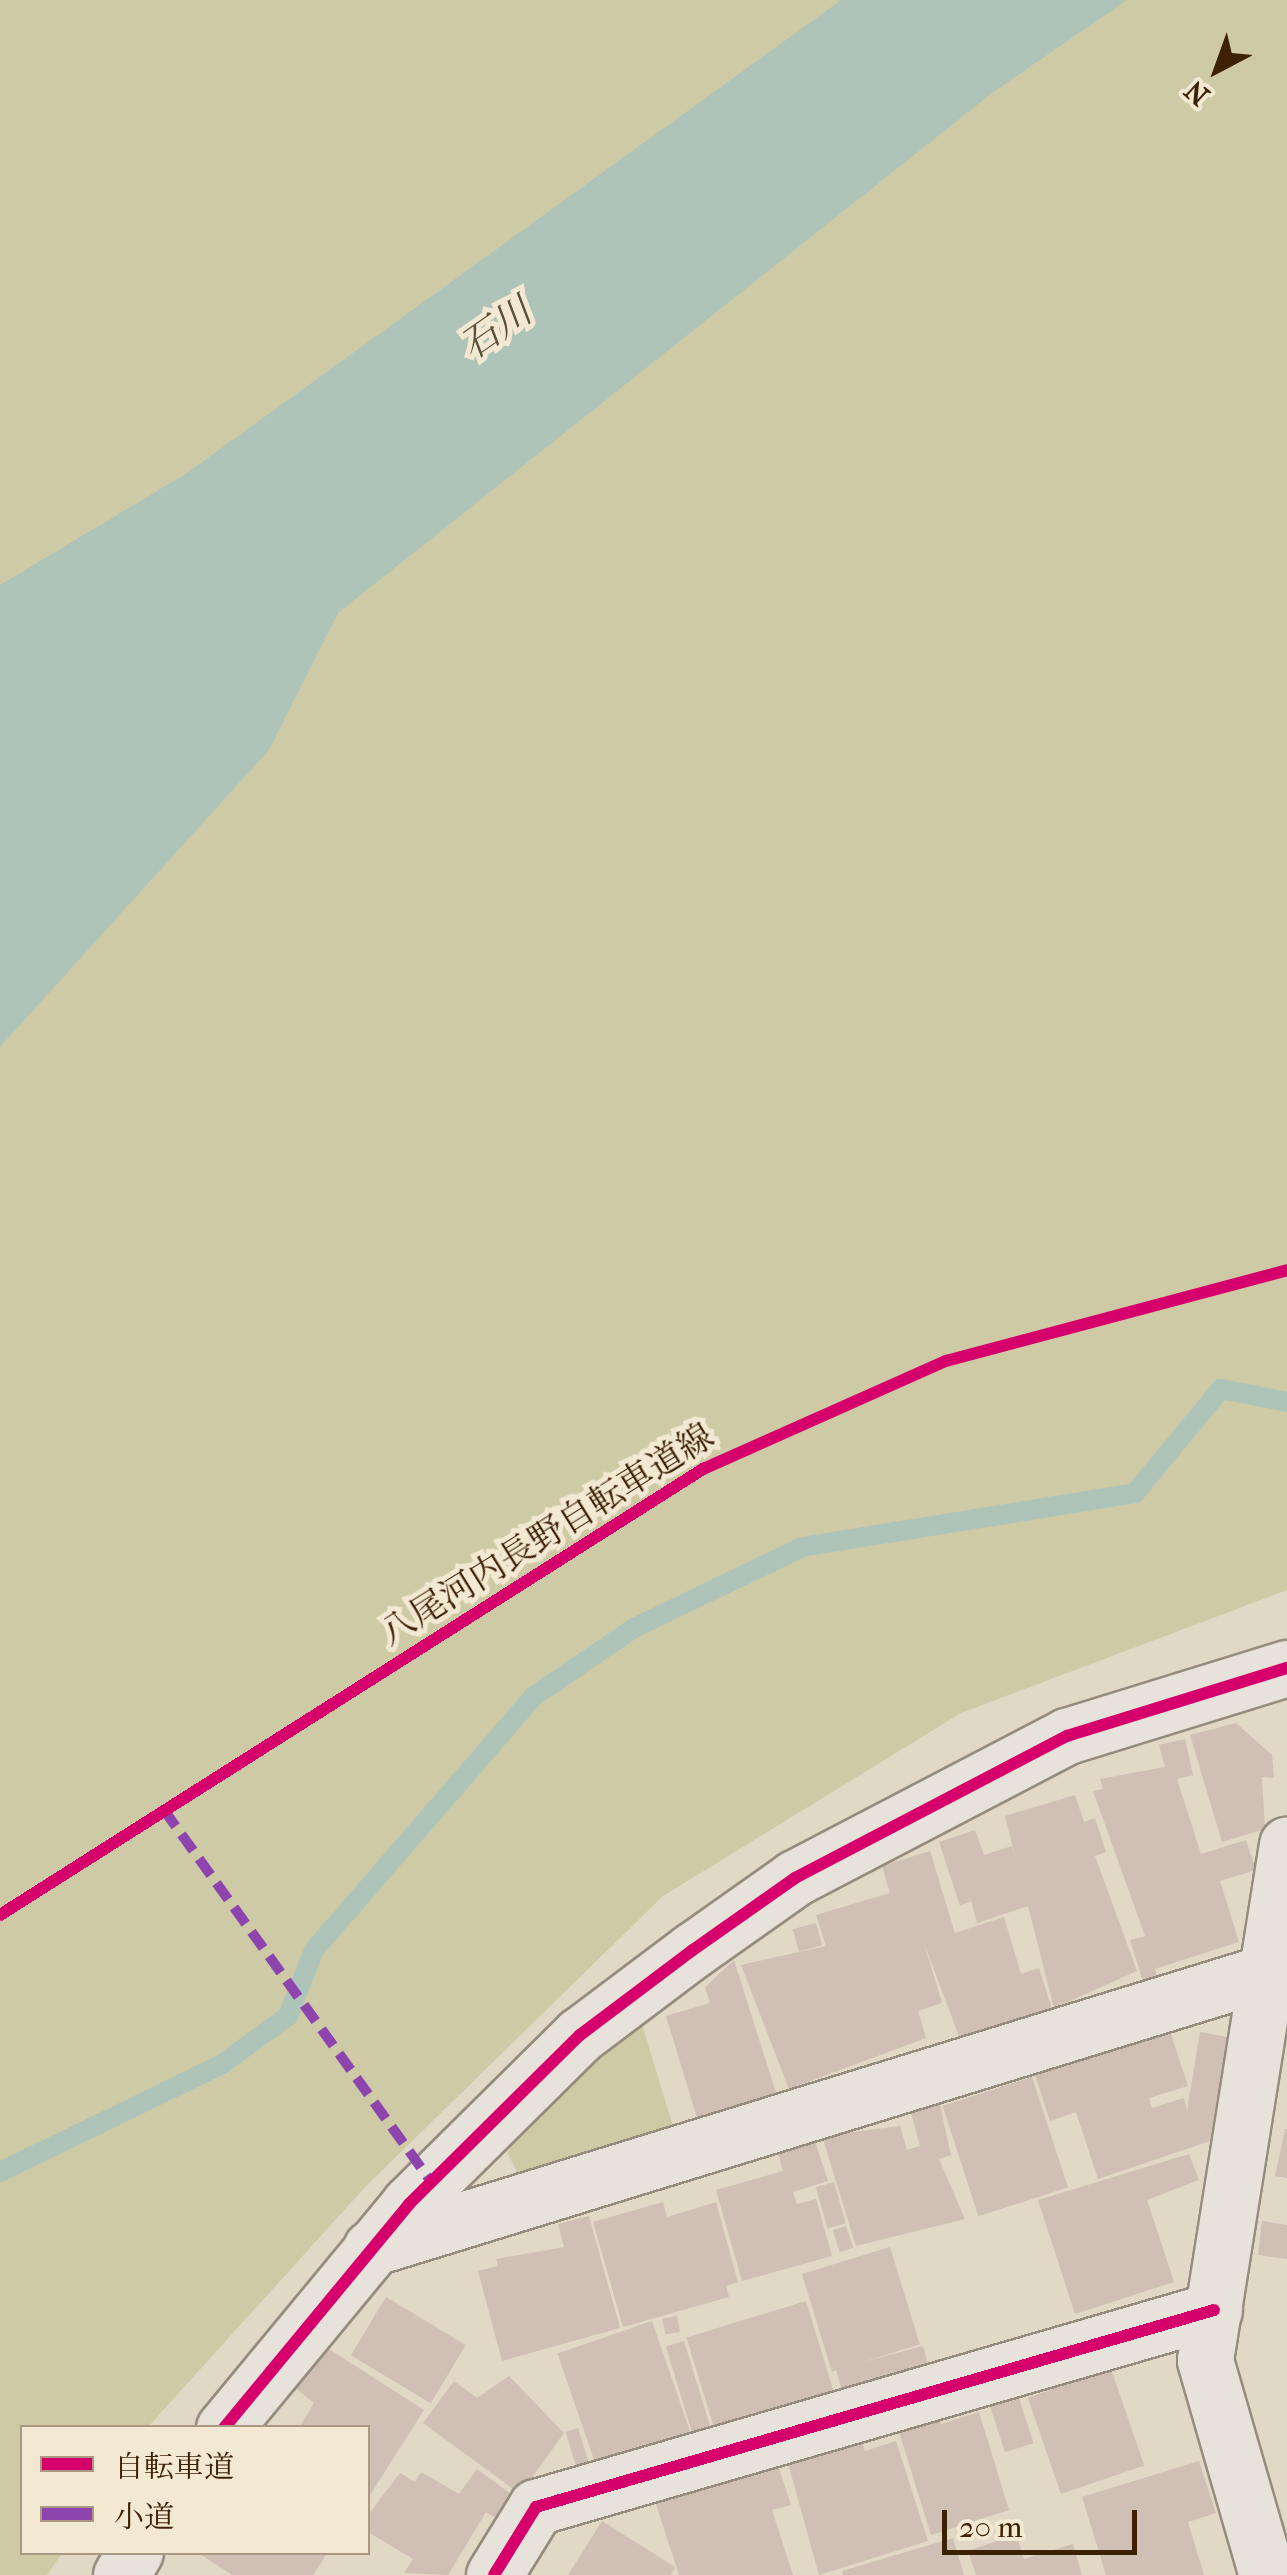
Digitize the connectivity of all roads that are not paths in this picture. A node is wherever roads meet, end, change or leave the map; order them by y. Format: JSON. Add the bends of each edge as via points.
{"nodes":[{"id":1,"x":1287,"y":1668,"type":"edge"},
{"id":2,"x":1287,"y":1844,"type":"edge"},
{"id":3,"x":1267,"y":1972,"type":"junction"},
{"id":4,"x":371,"y":2248,"type":"junction"},
{"id":5,"x":1214,"y":2310,"type":"junction"},
{"id":6,"x":226,"y":2425,"type":"edge"},
{"id":7,"x":494,"y":2575,"type":"edge"},
{"id":8,"x":1267,"y":2575,"type":"edge"}],
"edges":[{"from":1,"to":4,"type":"street","via":[[1067,1736],[795,1878],[580,2035]]},
{"from":2,"to":3,"type":"street"},
{"from":3,"to":4,"type":"street"},
{"from":3,"to":5,"type":"street"},
{"from":4,"to":6,"type":"street"},
{"from":5,"to":7,"type":"street","via":[[536,2508]]},
{"from":5,"to":8,"type":"street","via":[[1205,2360]]}]}
